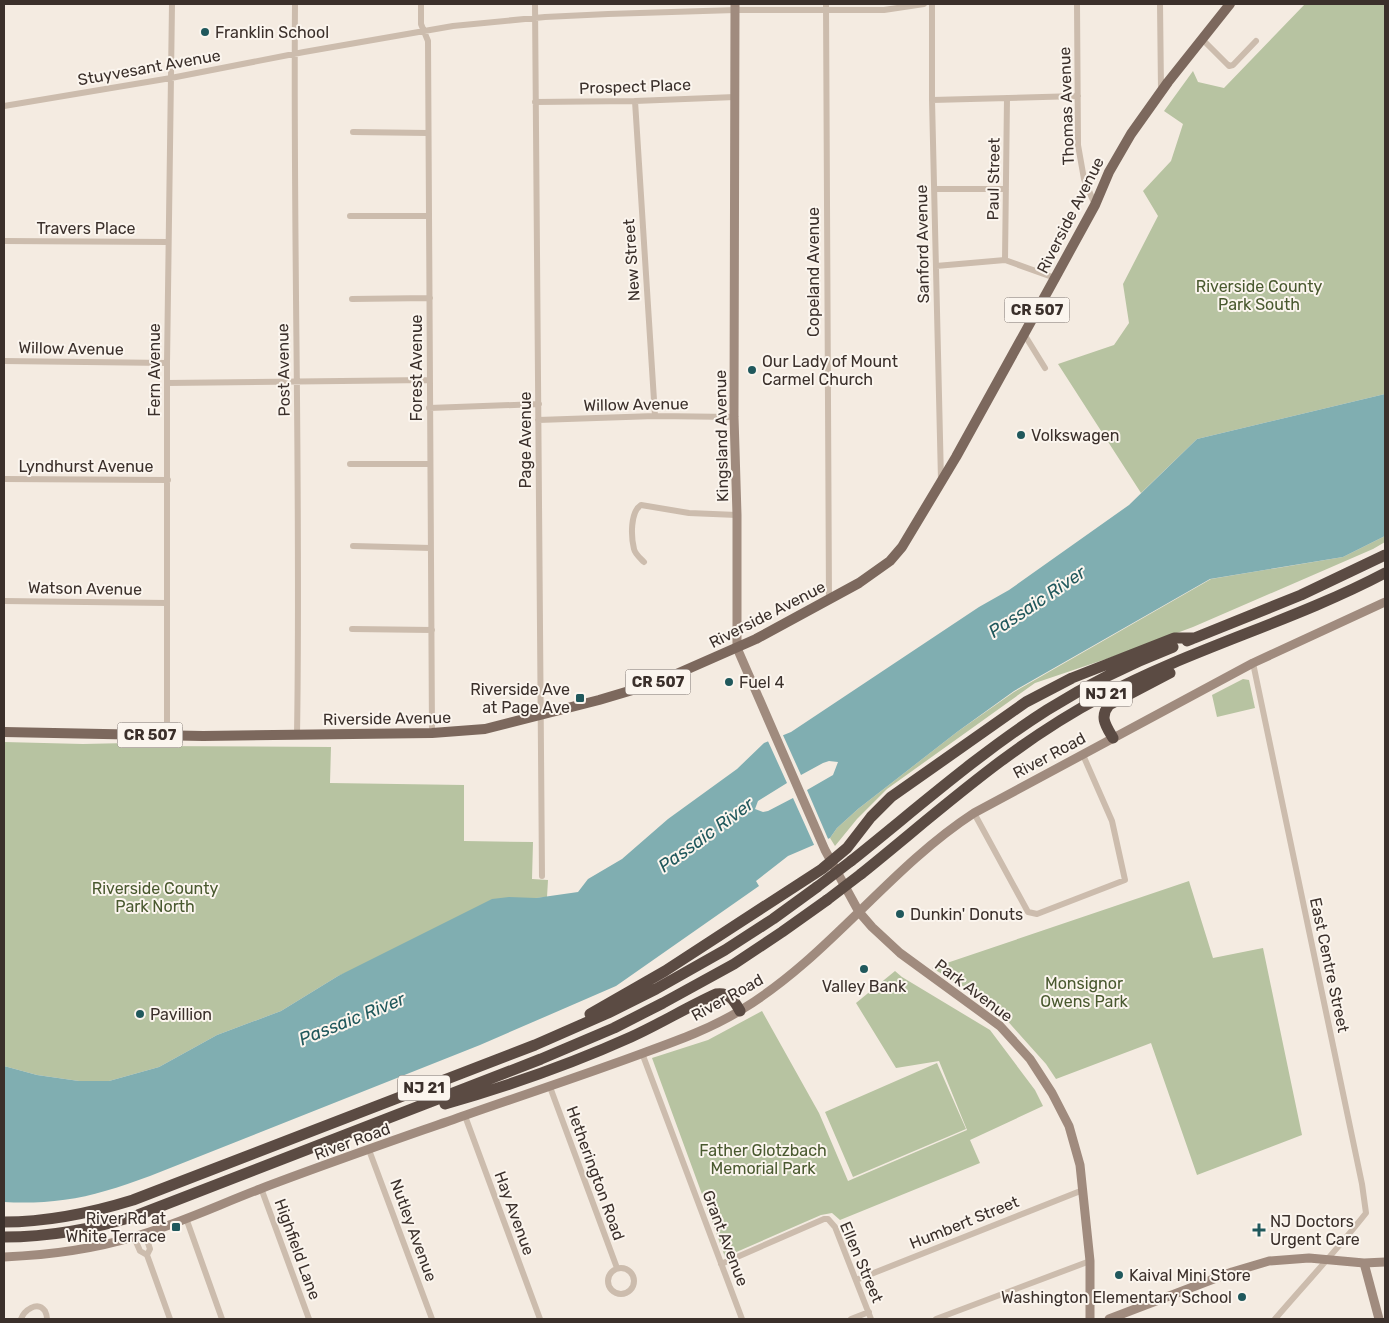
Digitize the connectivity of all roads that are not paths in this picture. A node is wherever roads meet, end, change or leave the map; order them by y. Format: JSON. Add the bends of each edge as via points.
{"nodes":[{"id":1,"x":172,"y":4,"type":"edge"},
{"id":2,"x":295,"y":4,"type":"edge"},
{"id":3,"x":421,"y":4,"type":"edge"},
{"id":4,"x":535,"y":4,"type":"edge"},
{"id":5,"x":826,"y":4,"type":"edge"},
{"id":6,"x":924,"y":4,"type":"edge"},
{"id":7,"x":932,"y":4,"type":"edge"},
{"id":8,"x":1077,"y":4,"type":"edge"},
{"id":9,"x":1160,"y":4,"type":"edge"},
{"id":10,"x":1230,"y":4,"type":"edge"},
{"id":11,"x":735,"y":7,"type":"edge"},
{"id":12,"x":826,"y":11,"type":"junction"},
{"id":13,"x":535,"y":18,"type":"junction"},
{"id":14,"x":423,"y":31,"type":"junction"},
{"id":15,"x":1202,"y":39,"type":"junction"},
{"id":16,"x":1256,"y":41,"type":"dead end"},
{"id":17,"x":295,"y":54,"type":"junction"},
{"id":18,"x":171,"y":78,"type":"junction"},
{"id":19,"x":1161,"y":91,"type":"junction"},
{"id":20,"x":1078,"y":96,"type":"junction"},
{"id":21,"x":735,"y":97,"type":"junction"},
{"id":22,"x":1007,"y":98,"type":"junction"},
{"id":23,"x":932,"y":100,"type":"junction"},
{"id":24,"x":634,"y":101,"type":"junction"},
{"id":25,"x":535,"y":102,"type":"junction"},
{"id":26,"x":4,"y":106,"type":"edge"},
{"id":27,"x":353,"y":132,"type":"dead end"},
{"id":28,"x":428,"y":133,"type":"junction"},
{"id":29,"x":934,"y":189,"type":"junction"},
{"id":30,"x":1006,"y":189,"type":"junction"},
{"id":31,"x":1095,"y":205,"type":"junction"},
{"id":32,"x":350,"y":216,"type":"dead end"},
{"id":33,"x":428,"y":216,"type":"junction"},
{"id":34,"x":4,"y":241,"type":"edge"},
{"id":35,"x":168,"y":242,"type":"junction"},
{"id":36,"x":1005,"y":260,"type":"junction"},
{"id":37,"x":936,"y":266,"type":"junction"},
{"id":38,"x":1055,"y":278,"type":"junction"},
{"id":39,"x":430,"y":298,"type":"junction"},
{"id":40,"x":352,"y":299,"type":"dead end"},
{"id":41,"x":1024,"y":334,"type":"junction"},
{"id":42,"x":4,"y":361,"type":"edge"},
{"id":43,"x":167,"y":363,"type":"junction"},
{"id":44,"x":1045,"y":368,"type":"dead end"},
{"id":45,"x":429,"y":380,"type":"junction"},
{"id":46,"x":297,"y":381,"type":"junction"},
{"id":47,"x":167,"y":383,"type":"junction"},
{"id":48,"x":538,"y":404,"type":"junction"},
{"id":49,"x":429,"y":408,"type":"junction"},
{"id":50,"x":655,"y":416,"type":"junction"},
{"id":51,"x":734,"y":417,"type":"junction"},
{"id":52,"x":538,"y":420,"type":"junction"},
{"id":53,"x":350,"y":464,"type":"dead end"},
{"id":54,"x":430,"y":464,"type":"junction"},
{"id":55,"x":4,"y":479,"type":"edge"},
{"id":56,"x":168,"y":480,"type":"junction"},
{"id":57,"x":941,"y":483,"type":"junction"},
{"id":58,"x":738,"y":515,"type":"junction"},
{"id":59,"x":353,"y":546,"type":"dead end"},
{"id":60,"x":431,"y":548,"type":"junction"},
{"id":61,"x":1385,"y":555,"type":"edge"},
{"id":62,"x":644,"y":562,"type":"dead end"},
{"id":63,"x":1385,"y":573,"type":"edge"},
{"id":64,"x":829,"y":600,"type":"junction"},
{"id":65,"x":4,"y":601,"type":"edge"},
{"id":66,"x":1385,"y":602,"type":"edge"},
{"id":67,"x":167,"y":603,"type":"junction"},
{"id":68,"x":1282,"y":620,"type":"junction"},
{"id":69,"x":352,"y":629,"type":"dead end"},
{"id":70,"x":432,"y":630,"type":"junction"},
{"id":71,"x":1194,"y":638,"type":"junction"},
{"id":72,"x":737,"y":648,"type":"junction"},
{"id":73,"x":1254,"y":663,"type":"junction"},
{"id":74,"x":540,"y":717,"type":"junction"},
{"id":75,"x":4,"y":732,"type":"edge"},
{"id":76,"x":432,"y":733,"type":"junction"},
{"id":77,"x":297,"y":735,"type":"junction"},
{"id":78,"x":167,"y":736,"type":"junction"},
{"id":79,"x":1113,"y":738,"type":"junction"},
{"id":80,"x":1082,"y":755,"type":"junction"},
{"id":81,"x":974,"y":813,"type":"junction"},
{"id":82,"x":825,"y":850,"type":"joint"},
{"id":83,"x":831,"y":862,"type":"junction"},
{"id":84,"x":542,"y":876,"type":"dead end"},
{"id":85,"x":859,"y":912,"type":"junction"},
{"id":86,"x":740,"y":1011,"type":"junction"},
{"id":87,"x":535,"y":1045,"type":"junction"},
{"id":88,"x":642,"y":1053,"type":"junction"},
{"id":89,"x":550,"y":1087,"type":"junction"},
{"id":90,"x":465,"y":1116,"type":"junction"},
{"id":91,"x":368,"y":1126,"type":"junction"},
{"id":92,"x":369,"y":1150,"type":"junction"},
{"id":93,"x":261,"y":1188,"type":"junction"},
{"id":94,"x":1083,"y":1190,"type":"junction"},
{"id":95,"x":186,"y":1218,"type":"junction"},
{"id":96,"x":4,"y":1222,"type":"edge"},
{"id":97,"x":144,"y":1234,"type":"junction"},
{"id":98,"x":134,"y":1237,"type":"junction"},
{"id":99,"x":4,"y":1238,"type":"edge"},
{"id":100,"x":147,"y":1255,"type":"junction"},
{"id":101,"x":4,"y":1257,"type":"edge"},
{"id":102,"x":1327,"y":1259,"type":"junction"},
{"id":103,"x":1090,"y":1261,"type":"junction"},
{"id":104,"x":1385,"y":1262,"type":"edge"},
{"id":105,"x":1364,"y":1263,"type":"junction"},
{"id":106,"x":721,"y":1264,"type":"junction"},
{"id":107,"x":617,"y":1268,"type":"junction"},
{"id":108,"x":856,"y":1280,"type":"junction"},
{"id":109,"x":869,"y":1312,"type":"junction"},
{"id":110,"x":21,"y":1319,"type":"edge"},
{"id":111,"x":48,"y":1319,"type":"edge"},
{"id":112,"x":170,"y":1319,"type":"edge"},
{"id":113,"x":222,"y":1319,"type":"edge"},
{"id":114,"x":309,"y":1319,"type":"edge"},
{"id":115,"x":432,"y":1319,"type":"edge"},
{"id":116,"x":540,"y":1319,"type":"edge"},
{"id":117,"x":742,"y":1319,"type":"edge"},
{"id":118,"x":851,"y":1319,"type":"edge"},
{"id":119,"x":871,"y":1319,"type":"edge"},
{"id":120,"x":936,"y":1319,"type":"edge"},
{"id":121,"x":1090,"y":1319,"type":"edge"},
{"id":122,"x":1109,"y":1319,"type":"edge"},
{"id":123,"x":1275,"y":1319,"type":"edge"},
{"id":124,"x":1379,"y":1319,"type":"edge"}],
"edges":[{"from":1,"to":18,"type":"street","name":"Fern Avenue"},
{"from":2,"to":17,"type":"street","name":"Post Avenue"},
{"from":3,"to":14,"type":"street","name":"Forest Avenue"},
{"from":4,"to":13,"type":"street","name":"Page Avenue"},
{"from":5,"to":12,"type":"street","name":"Copeland Avenue"},
{"from":6,"to":12,"type":"street","name":"Stuyvesant Avenue","via":[[884,10]]},
{"from":7,"to":23,"type":"street","name":"Sanford Avenue"},
{"from":8,"to":20,"type":"street","name":"Thomas Avenue"},
{"from":9,"to":19,"type":"street"},
{"from":10,"to":15,"type":"main road","name":"Riverside Avenue","number":"CR 507"},
{"from":11,"to":12,"type":"street","name":"Stuyvesant Avenue"},
{"from":11,"to":13,"type":"street","name":"Stuyvesant Avenue"},
{"from":11,"to":21,"type":"main road","name":"Kingsland Avenue"},
{"from":12,"to":64,"type":"street","name":"Copeland Avenue"},
{"from":13,"to":14,"type":"street","name":"Stuyvesant Avenue"},
{"from":13,"to":25,"type":"street","name":"Page Avenue"},
{"from":14,"to":17,"type":"street","name":"Stuyvesant Avenue"},
{"from":14,"to":28,"type":"street","name":"Forest Avenue","via":[[428,41]]},
{"from":15,"to":16,"type":"street","via":[[1229,66]]},
{"from":15,"to":19,"type":"main road","name":"Riverside Avenue","number":"CR 507"},
{"from":17,"to":18,"type":"street","name":"Stuyvesant Avenue"},
{"from":17,"to":46,"type":"street","name":"Post Avenue"},
{"from":18,"to":26,"type":"street","name":"Stuyvesant Avenue"},
{"from":18,"to":35,"type":"street","name":"Fern Avenue"},
{"from":19,"to":31,"type":"main road","name":"Riverside Avenue","number":"CR 507","via":[[1109,172]]},
{"from":20,"to":22,"type":"street"},
{"from":20,"to":31,"type":"street","name":"Thomas Avenue","via":[[1080,162]]},
{"from":21,"to":24,"type":"street","name":"Prospect Place"},
{"from":21,"to":51,"type":"main road","name":"Kingsland Avenue"},
{"from":22,"to":23,"type":"street"},
{"from":22,"to":30,"type":"street","name":"Paul Street"},
{"from":23,"to":29,"type":"street","name":"Sanford Avenue"},
{"from":24,"to":25,"type":"street","name":"Prospect Place"},
{"from":24,"to":50,"type":"street","name":"New Street"},
{"from":25,"to":48,"type":"street","name":"Page Avenue"},
{"from":27,"to":28,"type":"street"},
{"from":28,"to":33,"type":"street","name":"Forest Avenue"},
{"from":29,"to":30,"type":"street"},
{"from":29,"to":37,"type":"street","name":"Sanford Avenue"},
{"from":30,"to":36,"type":"street","name":"Paul Street"},
{"from":31,"to":38,"type":"main road","name":"Riverside Avenue","number":"CR 507"},
{"from":32,"to":33,"type":"street"},
{"from":33,"to":39,"type":"street","name":"Forest Avenue"},
{"from":34,"to":35,"type":"street","name":"Travers Place"},
{"from":35,"to":43,"type":"street","name":"Fern Avenue"},
{"from":36,"to":37,"type":"street"},
{"from":36,"to":38,"type":"street"},
{"from":37,"to":57,"type":"street","name":"Sanford Avenue"},
{"from":38,"to":41,"type":"main road","name":"Riverside Avenue","number":"CR 507"},
{"from":39,"to":40,"type":"street"},
{"from":39,"to":45,"type":"street","name":"Forest Avenue"},
{"from":41,"to":44,"type":"street"},
{"from":41,"to":57,"type":"main road","name":"Riverside Avenue","number":"CR 507"},
{"from":42,"to":43,"type":"street","name":"Willow Avenue"},
{"from":43,"to":47,"type":"street","name":"Fern Avenue"},
{"from":45,"to":46,"type":"street"},
{"from":45,"to":49,"type":"street","name":"Forest Avenue"},
{"from":46,"to":47,"type":"street"},
{"from":46,"to":77,"type":"street","name":"Post Avenue"},
{"from":47,"to":56,"type":"street","name":"Fern Avenue"},
{"from":48,"to":49,"type":"street"},
{"from":48,"to":52,"type":"street","name":"Page Avenue"},
{"from":49,"to":54,"type":"street","name":"Forest Avenue"},
{"from":50,"to":51,"type":"street","name":"Willow Avenue"},
{"from":50,"to":52,"type":"street","name":"Willow Avenue"},
{"from":51,"to":58,"type":"main road","name":"Kingsland Avenue"},
{"from":52,"to":74,"type":"street","name":"Page Avenue"},
{"from":53,"to":54,"type":"street"},
{"from":54,"to":60,"type":"street","name":"Forest Avenue"},
{"from":55,"to":56,"type":"street","name":"Lyndhurst Avenue"},
{"from":56,"to":67,"type":"street","name":"Fern Avenue"},
{"from":57,"to":64,"type":"main road","name":"Riverside Avenue","number":"CR 507","via":[[890,561],[859,584]]},
{"from":58,"to":62,"type":"street","via":[[689,514],[641,505],[636,508],[632,522],[634,551]]},
{"from":58,"to":72,"type":"main road","name":"Kingsland Avenue"},
{"from":59,"to":60,"type":"street"},
{"from":60,"to":70,"type":"street","name":"Forest Avenue"},
{"from":61,"to":71,"type":"highway","number":"NJ 21","via":[[1301,595]]},
{"from":63,"to":68,"type":"highway","number":"NJ 21"},
{"from":64,"to":72,"type":"main road","name":"Riverside Avenue","number":"CR 507"},
{"from":65,"to":67,"type":"street","name":"Watson Avenue"},
{"from":66,"to":73,"type":"main road","name":"River Road"},
{"from":67,"to":78,"type":"street","name":"Fern Avenue"},
{"from":68,"to":79,"type":"highway","via":[[1109,705],[1104,720]]},
{"from":68,"to":91,"type":"highway","number":"NJ 21","bridge":true,"via":[[1147,675],[1062,719],[991,769],[827,900],[695,986],[639,1016],[549,1056]]},
{"from":69,"to":70,"type":"street"},
{"from":70,"to":76,"type":"street","name":"Forest Avenue"},
{"from":71,"to":83,"type":"highway","via":[[1174,638],[1072,678],[1026,702],[891,797]]},
{"from":71,"to":87,"type":"highway","number":"NJ 21","bridge":true,"via":[[1116,671],[1046,710],[981,757],[852,861],[748,936],[608,1013]]},
{"from":72,"to":74,"type":"main road","name":"Riverside Avenue","number":"CR 507","via":[[656,683]]},
{"from":72,"to":82,"type":"main road","name":"Kingsland Avenue"},
{"from":73,"to":79,"type":"main road","name":"River Road"},
{"from":73,"to":102,"type":"street","name":"East Centre Street","via":[[1366,1213]]},
{"from":74,"to":76,"type":"main road","name":"Riverside Avenue","number":"CR 507","via":[[485,729]]},
{"from":74,"to":84,"type":"street","name":"Page Avenue"},
{"from":75,"to":78,"type":"main road","name":"Riverside Avenue","number":"CR 507"},
{"from":76,"to":77,"type":"main road","name":"Riverside Avenue","number":"CR 507"},
{"from":77,"to":78,"type":"main road","name":"Riverside Avenue","number":"CR 507"},
{"from":79,"to":80,"type":"main road","name":"River Road"},
{"from":80,"to":81,"type":"main road","name":"River Road"},
{"from":80,"to":81,"type":"street","via":[[1112,821],[1125,880],[1037,914],[1028,912]]},
{"from":81,"to":85,"type":"main road","name":"River Road","via":[[932,843]]},
{"from":82,"to":83,"type":"main road","name":"Park Avenue"},
{"from":83,"to":85,"type":"main road","name":"Park Avenue"},
{"from":83,"to":87,"type":"highway","via":[[665,971]]},
{"from":85,"to":86,"type":"main road","name":"River Road","via":[[796,971]]},
{"from":85,"to":94,"type":"main road","name":"Park Avenue","via":[[900,953],[1000,1026],[1030,1059],[1069,1126]]},
{"from":86,"to":88,"type":"main road","name":"River Road"},
{"from":86,"to":91,"type":"highway","via":[[727,994],[716,994],[633,1037],[592,1054]]},
{"from":87,"to":96,"type":"highway","number":"NJ 21","via":[[133,1200],[74,1216]]},
{"from":88,"to":89,"type":"main road","name":"River Road"},
{"from":88,"to":106,"type":"street","name":"Grant Avenue"},
{"from":89,"to":90,"type":"main road","name":"River Road"},
{"from":89,"to":107,"type":"street","name":"Hetherington Road"},
{"from":90,"to":92,"type":"main road","name":"River Road"},
{"from":90,"to":116,"type":"street","name":"Hay Avenue"},
{"from":91,"to":99,"type":"highway","number":"NJ 21","via":[[118,1221],[58,1234]]},
{"from":92,"to":93,"type":"main road","name":"River Road"},
{"from":92,"to":115,"type":"street","name":"Nutley Avenue"},
{"from":93,"to":95,"type":"main road","name":"River Road"},
{"from":93,"to":114,"type":"street","name":"Highfield Lane"},
{"from":94,"to":103,"type":"main road","name":"Park Avenue"},
{"from":94,"to":108,"type":"street","name":"Humbert Street"},
{"from":95,"to":97,"type":"main road","name":"River Road"},
{"from":95,"to":113,"type":"street"},
{"from":97,"to":98,"type":"main road","name":"River Road"},
{"from":97,"to":100,"type":"street","via":[[150,1248]]},
{"from":98,"to":100,"type":"street","via":[[140,1251]]},
{"from":98,"to":101,"type":"main road","name":"River Road","via":[[77,1250]]},
{"from":100,"to":112,"type":"street"},
{"from":102,"to":105,"type":"main road"},
{"from":102,"to":122,"type":"main road","via":[[1289,1259],[1250,1266]]},
{"from":102,"to":123,"type":"street"},
{"from":103,"to":120,"type":"street"},
{"from":103,"to":121,"type":"main road","name":"Park Avenue"},
{"from":104,"to":105,"type":"main road"},
{"from":105,"to":124,"type":"main road"},
{"from":106,"to":108,"type":"street","name":"Ellen Street","via":[[828,1219],[835,1227]]},
{"from":106,"to":117,"type":"street","name":"Grant Avenue"},
{"from":107,"to":107,"type":"street","via":[[608,1277],[610,1287],[617,1293],[626,1293],[634,1278],[625,1268]]},
{"from":108,"to":109,"type":"street","name":"Ellen Street"},
{"from":109,"to":118,"type":"street"},
{"from":109,"to":119,"type":"street","name":"Ellen Street"},
{"from":110,"to":111,"type":"street","via":[[32,1307],[45,1311]]}]}
